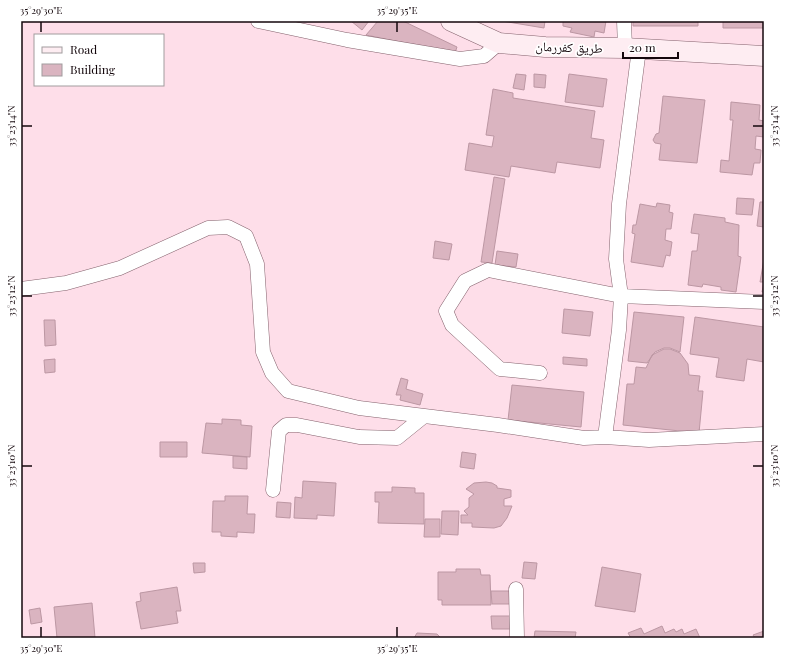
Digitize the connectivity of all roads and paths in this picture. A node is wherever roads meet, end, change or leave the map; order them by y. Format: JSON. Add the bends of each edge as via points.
{"nodes":[{"id":1,"x":258,"y":21,"type":"edge"},
{"id":2,"x":450,"y":21,"type":"edge"},
{"id":3,"x":624,"y":21,"type":"edge"},
{"id":4,"x":500,"y":43,"type":"junction"},
{"id":5,"x":632,"y":48,"type":"junction"},
{"id":6,"x":764,"y":56,"type":"edge"},
{"id":7,"x":21,"y":289,"type":"edge"},
{"id":8,"x":621,"y":296,"type":"junction"},
{"id":9,"x":764,"y":302,"type":"edge"},
{"id":10,"x":540,"y":373,"type":"dead end"},
{"id":11,"x":423,"y":416,"type":"junction"},
{"id":12,"x":764,"y":434,"type":"edge"},
{"id":13,"x":605,"y":437,"type":"junction"},
{"id":14,"x":273,"y":490,"type":"dead end"},
{"id":15,"x":516,"y":589,"type":"dead end"},
{"id":16,"x":517,"y":638,"type":"edge"}],
"edges":[{"from":1,"to":4,"type":"street","via":[[347,40],[460,59],[484,56]]},
{"from":2,"to":4,"type":"main road","name":"طريق كفررمان"},
{"from":3,"to":5,"type":"street"},
{"from":4,"to":5,"type":"main road","name":"طريق كفررمان","via":[[545,47]]},
{"from":5,"to":6,"type":"main road","name":"طريق كفررمان"},
{"from":5,"to":8,"type":"street","via":[[616,259]]},
{"from":7,"to":11,"type":"street","via":[[94,276],[120,268],[208,228],[228,227],[246,236],[258,264],[263,352],[272,372],[288,391],[359,408]]},
{"from":8,"to":9,"type":"street"},
{"from":8,"to":10,"type":"street","via":[[488,270],[465,280],[446,311],[452,325],[500,369]]},
{"from":8,"to":13,"type":"street"},
{"from":11,"to":13,"type":"street","via":[[584,438]]},
{"from":11,"to":14,"type":"street","via":[[398,438],[359,437],[286,425],[279,431]]},
{"from":12,"to":13,"type":"street","via":[[649,440]]},
{"from":15,"to":16,"type":"street"}]}
